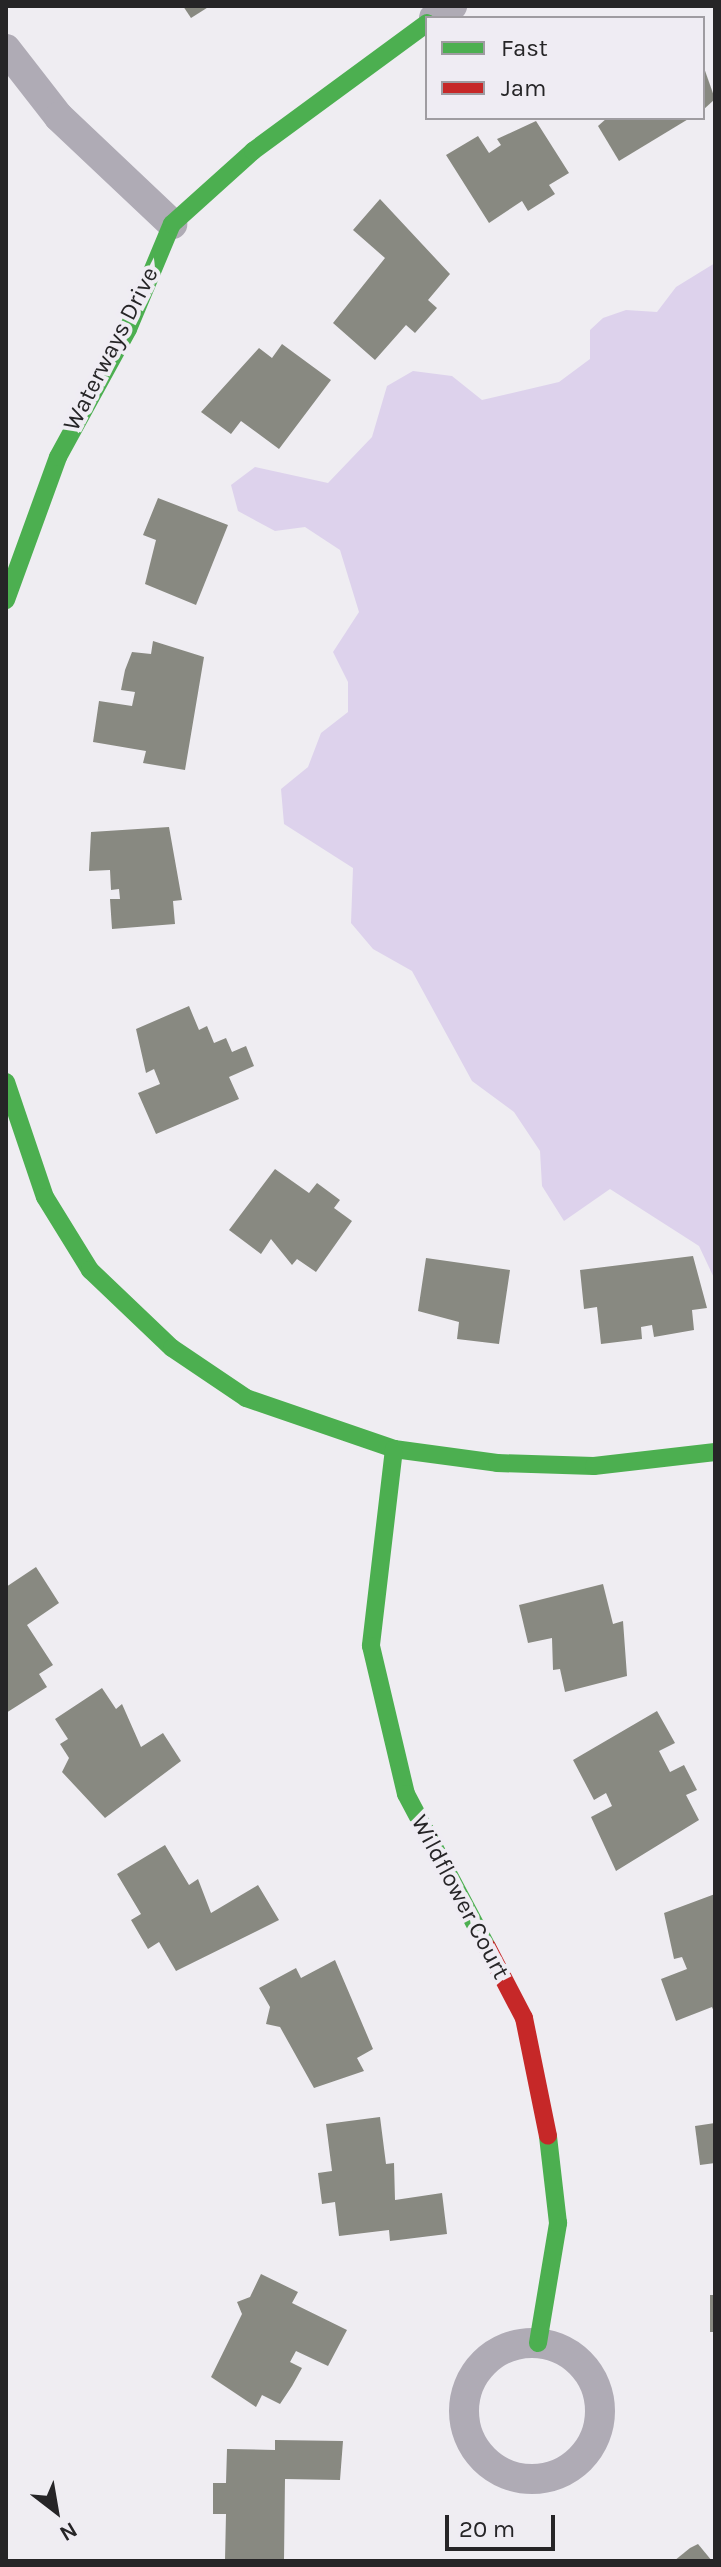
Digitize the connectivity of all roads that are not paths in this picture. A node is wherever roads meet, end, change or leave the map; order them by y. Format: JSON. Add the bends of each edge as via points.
{"nodes":[{"id":1,"x":425,"y":24,"type":"edge"},
{"id":2,"x":6,"y":49,"type":"edge"},
{"id":3,"x":172,"y":224,"type":"junction"},
{"id":4,"x":6,"y":600,"type":"edge"},
{"id":5,"x":6,"y":1082,"type":"edge"},
{"id":6,"x":394,"y":1449,"type":"junction"},
{"id":7,"x":715,"y":1452,"type":"edge"},
{"id":8,"x":538,"y":2343,"type":"junction"}],
"edges":[{"from":1,"to":3,"type":"street","name":"Waterways Drive","via":[[253,151]]},
{"from":2,"to":3,"type":"street","via":[[59,117]]},
{"from":3,"to":4,"type":"street","name":"Waterways Drive","via":[[128,329],[58,457]]},
{"from":5,"to":6,"type":"street","via":[[22,1139],[63,1232],[141,1320],[246,1398]]},
{"from":6,"to":7,"type":"street","via":[[594,1466]]},
{"from":6,"to":8,"type":"street","name":"Wildflower Court","via":[[371,1646],[406,1794],[524,2018],[544,2096],[558,2223]]},
{"from":8,"to":8,"type":"street","via":[[493,2355],[476,2372],[463,2414],[478,2454],[494,2469],[535,2480],[556,2475],[589,2448],[600,2404],[580,2362]]}]}
